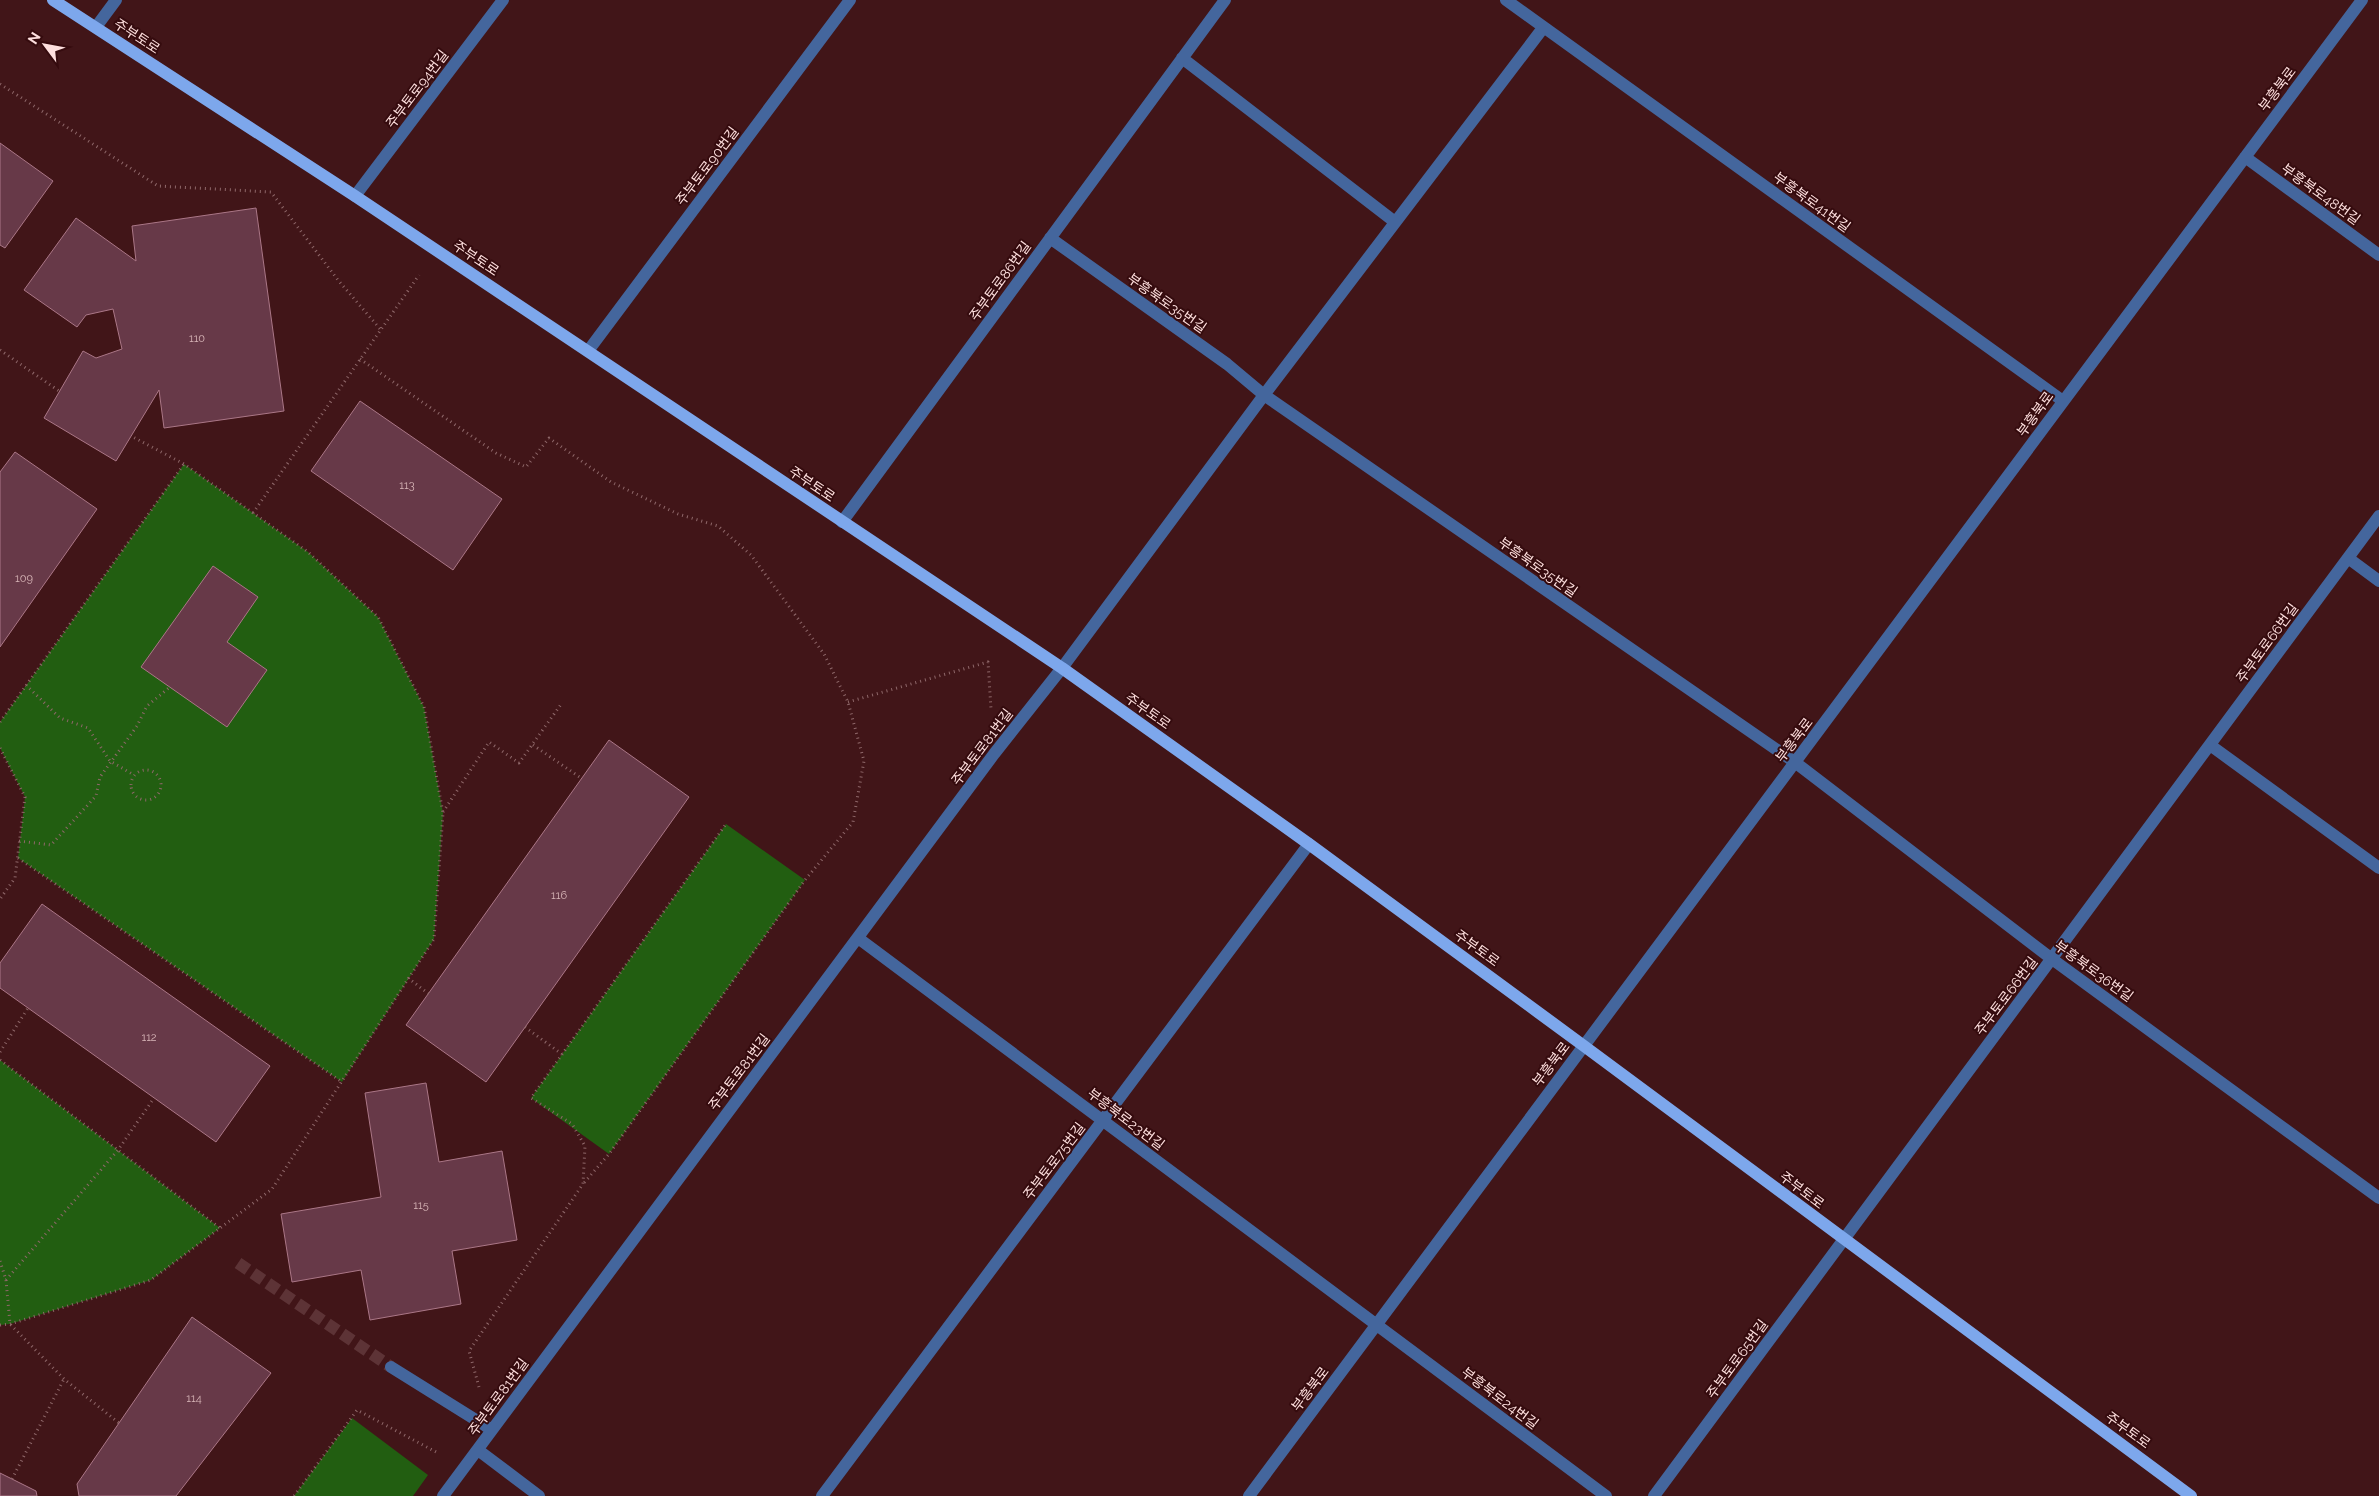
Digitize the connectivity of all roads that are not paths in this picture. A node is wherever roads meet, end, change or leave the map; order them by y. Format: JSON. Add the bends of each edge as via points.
{"nodes":[{"id":1,"x":53,"y":0,"type":"edge"},
{"id":2,"x":116,"y":0,"type":"edge"},
{"id":3,"x":503,"y":0,"type":"edge"},
{"id":4,"x":850,"y":0,"type":"edge"},
{"id":5,"x":1225,"y":0,"type":"edge"},
{"id":6,"x":1506,"y":0,"type":"edge"},
{"id":7,"x":2362,"y":0,"type":"edge"},
{"id":8,"x":96,"y":27,"type":"junction"},
{"id":9,"x":1543,"y":28,"type":"junction"},
{"id":10,"x":1182,"y":58,"type":"junction"},
{"id":11,"x":2245,"y":157,"type":"junction"},
{"id":12,"x":355,"y":196,"type":"junction"},
{"id":13,"x":1395,"y":222,"type":"junction"},
{"id":14,"x":1050,"y":238,"type":"junction"},
{"id":15,"x":2379,"y":255,"type":"edge"},
{"id":16,"x":588,"y":350,"type":"junction"},
{"id":17,"x":1264,"y":395,"type":"junction"},
{"id":18,"x":2063,"y":401,"type":"junction"},
{"id":19,"x":2379,"y":516,"type":"edge"},
{"id":20,"x":842,"y":522,"type":"junction"},
{"id":21,"x":2348,"y":558,"type":"junction"},
{"id":22,"x":2379,"y":581,"type":"edge"},
{"id":23,"x":1062,"y":668,"type":"junction"},
{"id":24,"x":2210,"y":745,"type":"junction"},
{"id":25,"x":1796,"y":763,"type":"junction"},
{"id":26,"x":1309,"y":844,"type":"junction"},
{"id":27,"x":2379,"y":868,"type":"edge"},
{"id":28,"x":858,"y":938,"type":"junction"},
{"id":29,"x":2052,"y":959,"type":"junction"},
{"id":30,"x":1584,"y":1046,"type":"junction"},
{"id":31,"x":1103,"y":1121,"type":"junction"},
{"id":32,"x":2379,"y":1198,"type":"edge"},
{"id":33,"x":1844,"y":1240,"type":"junction"},
{"id":34,"x":1376,"y":1324,"type":"junction"},
{"id":35,"x":391,"y":1367,"type":"tunnel mouth"},
{"id":36,"x":492,"y":1430,"type":"junction"},
{"id":37,"x":478,"y":1450,"type":"junction"},
{"id":38,"x":443,"y":1496,"type":"edge"},
{"id":39,"x":539,"y":1496,"type":"edge"},
{"id":40,"x":822,"y":1496,"type":"edge"},
{"id":41,"x":1249,"y":1496,"type":"edge"},
{"id":42,"x":1606,"y":1496,"type":"edge"},
{"id":43,"x":1654,"y":1496,"type":"edge"},
{"id":44,"x":2191,"y":1496,"type":"edge"}],
"edges":[{"from":1,"to":8,"type":"main road","name":"주부토로"},
{"from":2,"to":8,"type":"street"},
{"from":3,"to":12,"type":"street","name":"주부토로94번길"},
{"from":4,"to":16,"type":"street","name":"주부토로90번길"},
{"from":5,"to":10,"type":"street","name":"주부토로86번길"},
{"from":6,"to":9,"type":"street","name":"부흥북로41번길"},
{"from":7,"to":11,"type":"street","name":"부흥북로"},
{"from":8,"to":12,"type":"main road","name":"주부토로"},
{"from":9,"to":13,"type":"street"},
{"from":9,"to":18,"type":"street","name":"부흥북로41번길"},
{"from":10,"to":13,"type":"street"},
{"from":10,"to":14,"type":"street","name":"주부토로86번길"},
{"from":11,"to":15,"type":"street","name":"부흥북로48번길"},
{"from":11,"to":18,"type":"street","name":"부흥북로"},
{"from":12,"to":16,"type":"main road","name":"주부토로"},
{"from":13,"to":17,"type":"street"},
{"from":14,"to":17,"type":"street","name":"부흥북로35번길","via":[[1227,364]]},
{"from":14,"to":20,"type":"street","name":"주부토로86번길"},
{"from":16,"to":20,"type":"main road","name":"주부토로"},
{"from":17,"to":23,"type":"street","name":"주부토로81번길"},
{"from":17,"to":25,"type":"street","name":"부흥북로35번길"},
{"from":18,"to":25,"type":"street","name":"부흥북로"},
{"from":19,"to":21,"type":"street","name":"주부토로66번길"},
{"from":20,"to":23,"type":"main road","name":"주부토로"},
{"from":21,"to":22,"type":"street"},
{"from":21,"to":24,"type":"street","name":"주부토로66번길"},
{"from":23,"to":26,"type":"main road","name":"주부토로"},
{"from":23,"to":28,"type":"street","name":"주부토로81번길"},
{"from":24,"to":27,"type":"street"},
{"from":24,"to":29,"type":"street","name":"주부토로66번길"},
{"from":25,"to":29,"type":"street","name":"부흥북로36번길"},
{"from":25,"to":30,"type":"street","name":"부흥북로"},
{"from":26,"to":30,"type":"main road","name":"주부토로"},
{"from":26,"to":31,"type":"street","name":"주부토로75번길"},
{"from":28,"to":31,"type":"street","name":"부흥북로23번길"},
{"from":28,"to":36,"type":"street","name":"주부토로81번길"},
{"from":29,"to":32,"type":"street","name":"부흥북로36번길"},
{"from":29,"to":33,"type":"street","name":"주부토로66번길"},
{"from":30,"to":33,"type":"main road","name":"주부토로"},
{"from":30,"to":34,"type":"street","name":"부흥북로"},
{"from":31,"to":34,"type":"street","name":"부흥북로23번길"},
{"from":31,"to":40,"type":"street","name":"주부토로75번길"},
{"from":33,"to":43,"type":"street","name":"주부토로65번길"},
{"from":33,"to":44,"type":"main road","name":"주부토로"},
{"from":34,"to":41,"type":"street","name":"부흥북로"},
{"from":34,"to":42,"type":"street","name":"부흥북로24번길"},
{"from":35,"to":36,"type":"street"},
{"from":36,"to":37,"type":"street","name":"주부토로81번길"},
{"from":37,"to":38,"type":"street","name":"주부토로81번길"},
{"from":37,"to":39,"type":"street"}]}
